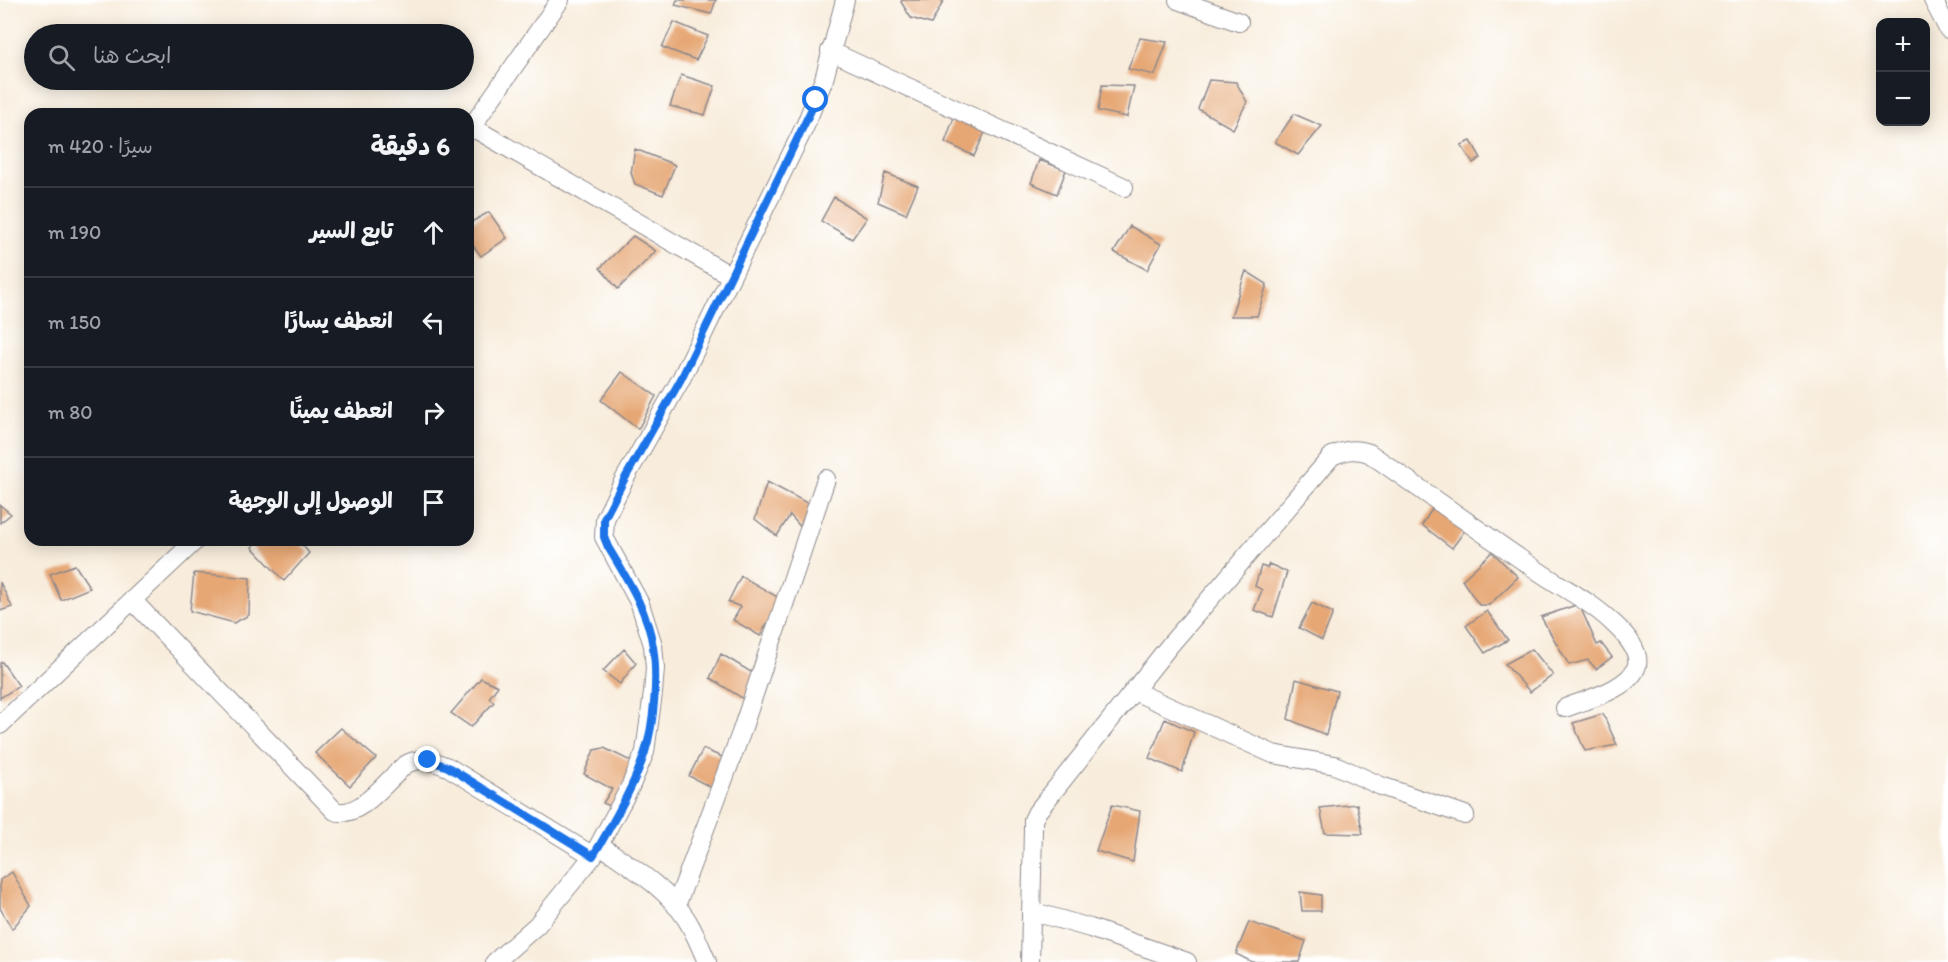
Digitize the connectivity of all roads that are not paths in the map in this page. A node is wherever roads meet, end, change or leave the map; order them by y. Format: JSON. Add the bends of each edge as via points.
{"nodes":[{"id":1,"x":560,"y":0,"type":"edge"},
{"id":2,"x":844,"y":0,"type":"edge"},
{"id":3,"x":1178,"y":0,"type":"edge"},
{"id":4,"x":1933,"y":0,"type":"edge"},
{"id":5,"x":1239,"y":22,"type":"dead end"},
{"id":6,"x":1948,"y":29,"type":"edge"},
{"id":7,"x":830,"y":51,"type":"junction"},
{"id":8,"x":474,"y":123,"type":"edge"},
{"id":9,"x":474,"y":131,"type":"edge"},
{"id":10,"x":1124,"y":188,"type":"dead end"},
{"id":11,"x":731,"y":276,"type":"junction"},
{"id":12,"x":826,"y":479,"type":"dead end"},
{"id":13,"x":190,"y":546,"type":"edge"},
{"id":14,"x":132,"y":600,"type":"junction"},
{"id":15,"x":1134,"y":691,"type":"junction"},
{"id":16,"x":1565,"y":708,"type":"dead end"},
{"id":17,"x":0,"y":725,"type":"edge"},
{"id":18,"x":1465,"y":815,"type":"dead end"},
{"id":19,"x":596,"y":850,"type":"junction"},
{"id":20,"x":676,"y":906,"type":"junction"},
{"id":21,"x":1031,"y":911,"type":"junction"},
{"id":22,"x":495,"y":962,"type":"edge"},
{"id":23,"x":707,"y":962,"type":"edge"},
{"id":24,"x":1030,"y":962,"type":"edge"},
{"id":25,"x":1187,"y":962,"type":"edge"}],
"edges":[{"from":1,"to":8,"type":"street"},
{"from":2,"to":7,"type":"street"},
{"from":3,"to":5,"type":"street"},
{"from":4,"to":6,"type":"street"},
{"from":7,"to":10,"type":"street"},
{"from":7,"to":11,"type":"street","via":[[805,126]]},
{"from":9,"to":11,"type":"street"},
{"from":11,"to":19,"type":"street","via":[[681,379],[604,519],[608,547],[640,604],[653,645],[655,668],[645,752]]},
{"from":12,"to":20,"type":"street","via":[[741,733]]},
{"from":13,"to":14,"type":"street"},
{"from":14,"to":17,"type":"street"},
{"from":14,"to":19,"type":"street","via":[[335,811],[355,810],[405,765],[428,760],[448,767]]},
{"from":15,"to":16,"type":"street","via":[[1332,456],[1357,449],[1369,453],[1593,606],[1627,638],[1637,655],[1637,665],[1624,683]]},
{"from":15,"to":18,"type":"street","via":[[1273,754],[1335,765]]},
{"from":15,"to":21,"type":"street","via":[[1034,820]]},
{"from":19,"to":20,"type":"street","via":[[658,888]]},
{"from":19,"to":22,"type":"street","via":[[537,925]]},
{"from":20,"to":23,"type":"street"},
{"from":21,"to":24,"type":"street"},
{"from":21,"to":25,"type":"street"}]}
